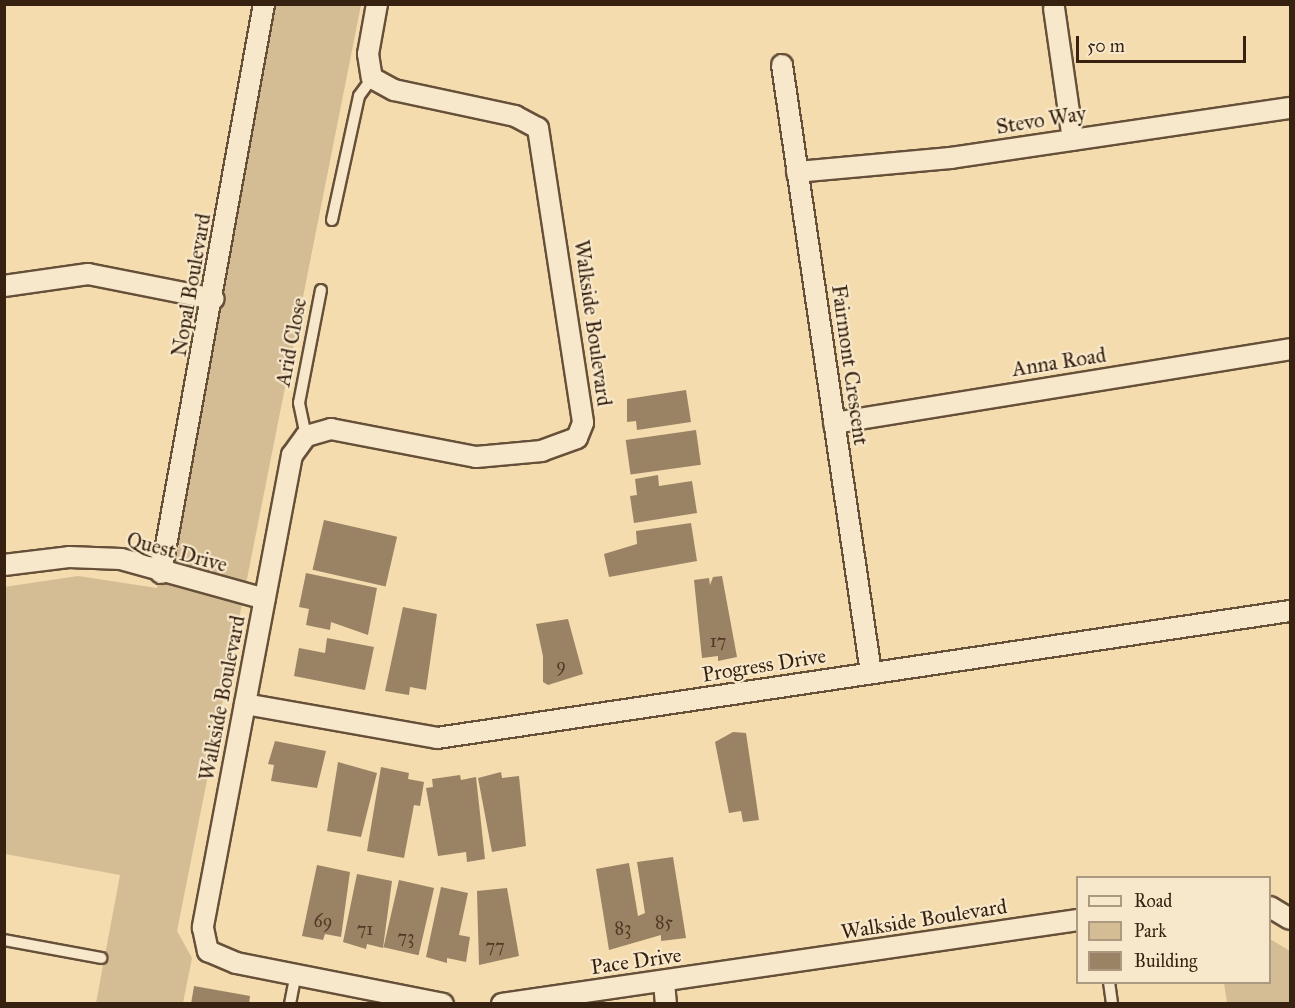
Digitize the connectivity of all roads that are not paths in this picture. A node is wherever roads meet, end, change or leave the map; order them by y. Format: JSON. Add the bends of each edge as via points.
{"nodes":[{"id":1,"x":264,"y":4,"type":"edge"},
{"id":2,"x":377,"y":4,"type":"edge"},
{"id":3,"x":1054,"y":8,"type":"dead end"},
{"id":4,"x":782,"y":65,"type":"dead end"},
{"id":5,"x":372,"y":78,"type":"junction"},
{"id":6,"x":1290,"y":108,"type":"edge"},
{"id":7,"x":1072,"y":140,"type":"junction"},
{"id":8,"x":797,"y":171,"type":"junction"},
{"id":9,"x":332,"y":220,"type":"dead end"},
{"id":10,"x":4,"y":286,"type":"edge"},
{"id":11,"x":321,"y":290,"type":"dead end"},
{"id":12,"x":214,"y":299,"type":"junction"},
{"id":13,"x":1290,"y":349,"type":"edge"},
{"id":14,"x":834,"y":423,"type":"junction"},
{"id":15,"x":306,"y":436,"type":"junction"},
{"id":16,"x":4,"y":566,"type":"edge"},
{"id":17,"x":161,"y":573,"type":"junction"},
{"id":18,"x":265,"y":599,"type":"junction"},
{"id":19,"x":1290,"y":611,"type":"edge"},
{"id":20,"x":871,"y":673,"type":"junction"},
{"id":21,"x":245,"y":704,"type":"junction"},
{"id":22,"x":1271,"y":908,"type":"edge"},
{"id":23,"x":1290,"y":919,"type":"edge"},
{"id":24,"x":1076,"y":920,"type":"edge"},
{"id":25,"x":4,"y":940,"type":"edge"},
{"id":26,"x":101,"y":958,"type":"dead end"},
{"id":27,"x":778,"y":965,"type":"joint"},
{"id":28,"x":296,"y":974,"type":"junction"},
{"id":29,"x":664,"y":982,"type":"junction"},
{"id":30,"x":1109,"y":984,"type":"edge"},
{"id":31,"x":290,"y":1004,"type":"edge"},
{"id":32,"x":443,"y":1004,"type":"edge"},
{"id":33,"x":502,"y":1004,"type":"edge"},
{"id":34,"x":666,"y":1004,"type":"edge"},
{"id":35,"x":1112,"y":1004,"type":"edge"}],
"edges":[{"from":1,"to":12,"type":"street","name":"Nopal Boulevard"},
{"from":2,"to":5,"type":"street","via":[[368,54]]},
{"from":3,"to":7,"type":"street"},
{"from":4,"to":8,"type":"street","name":"Fairmont Crescent"},
{"from":5,"to":9,"type":"lane","via":[[359,96]]},
{"from":5,"to":15,"type":"street","name":"Walkside Boulevard","via":[[394,90],[515,116],[538,128],[583,423],[577,438],[556,450],[476,457],[331,429]]},
{"from":6,"to":7,"type":"street","name":"Stevo Way"},
{"from":7,"to":8,"type":"street","name":"Stevo Way","via":[[951,158]]},
{"from":8,"to":14,"type":"street","name":"Fairmont Crescent"},
{"from":10,"to":12,"type":"street","via":[[88,274]]},
{"from":11,"to":15,"type":"lane","name":"Arid Close","via":[[299,403]]},
{"from":12,"to":17,"type":"street","name":"Nopal Boulevard"},
{"from":13,"to":14,"type":"street","name":"Anna Road"},
{"from":14,"to":20,"type":"street","name":"Fairmont Crescent"},
{"from":15,"to":18,"type":"street","name":"Walkside Boulevard","via":[[292,455]]},
{"from":16,"to":17,"type":"street","name":"Quest Drive","via":[[69,557],[121,560]]},
{"from":17,"to":18,"type":"street","name":"Quest Drive"},
{"from":18,"to":21,"type":"street","name":"Walkside Boulevard"},
{"from":19,"to":20,"type":"street","name":"Progress Drive"},
{"from":20,"to":21,"type":"street","name":"Progress Drive","via":[[437,738]]},
{"from":21,"to":28,"type":"street","name":"Walkside Boulevard","via":[[203,927],[208,951],[236,963]]},
{"from":22,"to":23,"type":"street"},
{"from":24,"to":27,"type":"street","name":"Walkside Boulevard"},
{"from":25,"to":26,"type":"lane"},
{"from":27,"to":29,"type":"street","name":"Pace Drive"},
{"from":28,"to":31,"type":"lane"},
{"from":28,"to":32,"type":"street"},
{"from":29,"to":33,"type":"street","name":"Pace Drive"},
{"from":29,"to":34,"type":"street"},
{"from":30,"to":35,"type":"lane"}]}
